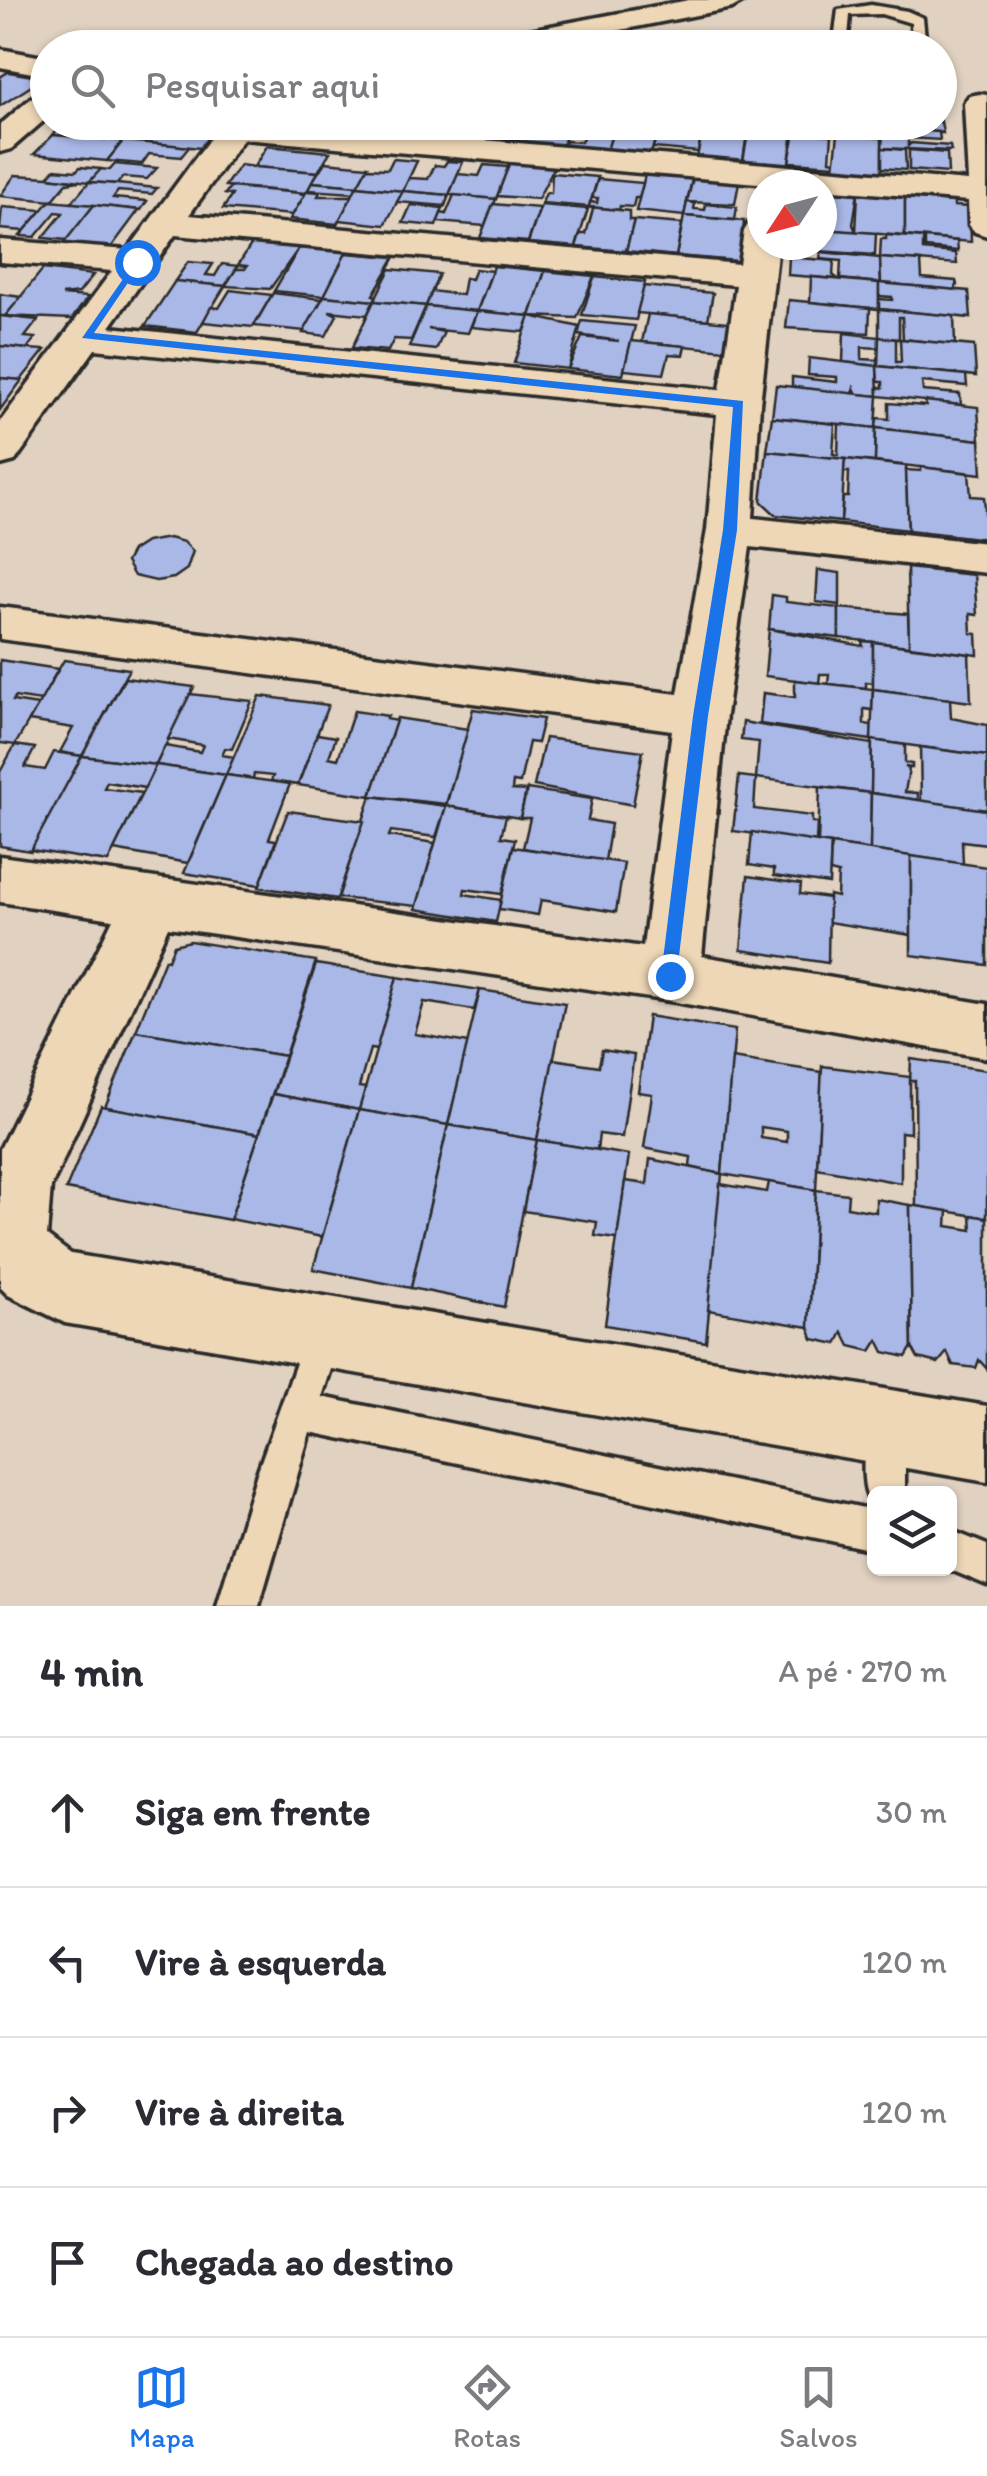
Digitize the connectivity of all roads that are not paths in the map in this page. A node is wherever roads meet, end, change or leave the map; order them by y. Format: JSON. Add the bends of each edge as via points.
{"nodes":[{"id":1,"x":732,"y":0,"type":"edge"},
{"id":2,"x":576,"y":30,"type":"edge"},
{"id":3,"x":842,"y":30,"type":"edge"},
{"id":4,"x":918,"y":30,"type":"edge"},
{"id":5,"x":0,"y":58,"type":"edge"},
{"id":6,"x":30,"y":64,"type":"edge"},
{"id":7,"x":973,"y":103,"type":"edge"},
{"id":8,"x":30,"y":116,"type":"edge"},
{"id":9,"x":227,"y":140,"type":"edge"},
{"id":10,"x":448,"y":140,"type":"edge"},
{"id":11,"x":0,"y":142,"type":"edge"},
{"id":12,"x":747,"y":177,"type":"edge"},
{"id":13,"x":837,"y":184,"type":"edge"},
{"id":14,"x":982,"y":192,"type":"junction"},
{"id":15,"x":167,"y":224,"type":"junction"},
{"id":16,"x":987,"y":227,"type":"edge"},
{"id":17,"x":0,"y":251,"type":"edge"},
{"id":18,"x":757,"y":260,"type":"edge"},
{"id":19,"x":137,"y":262,"type":"junction"},
{"id":20,"x":755,"y":276,"type":"junction"},
{"id":21,"x":86,"y":336,"type":"junction"},
{"id":22,"x":739,"y":404,"type":"junction"},
{"id":23,"x":0,"y":452,"type":"edge"},
{"id":24,"x":730,"y":530,"type":"junction"},
{"id":25,"x":987,"y":558,"type":"edge"},
{"id":26,"x":0,"y":623,"type":"edge"},
{"id":27,"x":700,"y":716,"type":"junction"},
{"id":28,"x":0,"y":879,"type":"edge"},
{"id":29,"x":150,"y":904,"type":"junction"},
{"id":30,"x":670,"y":976,"type":"junction"},
{"id":31,"x":987,"y":1031,"type":"edge"},
{"id":32,"x":325,"y":1331,"type":"junction"},
{"id":33,"x":298,"y":1411,"type":"junction"},
{"id":34,"x":987,"y":1444,"type":"edge"},
{"id":35,"x":886,"y":1459,"type":"edge"},
{"id":36,"x":867,"y":1529,"type":"edge"},
{"id":37,"x":957,"y":1553,"type":"edge"},
{"id":38,"x":987,"y":1565,"type":"edge"},
{"id":39,"x":238,"y":1606,"type":"edge"}],
"edges":[{"from":1,"to":2,"type":"street"},
{"from":3,"to":4,"type":"lane","via":[[843,14],[852,10],[898,12],[918,21]]},
{"from":5,"to":6,"type":"street"},
{"from":7,"to":14,"type":"street"},
{"from":8,"to":11,"type":"street"},
{"from":9,"to":15,"type":"street"},
{"from":10,"to":12,"type":"street"},
{"from":13,"to":14,"type":"street"},
{"from":14,"to":16,"type":"street"},
{"from":15,"to":19,"type":"street"},
{"from":15,"to":20,"type":"street"},
{"from":17,"to":19,"type":"street"},
{"from":18,"to":20,"type":"street"},
{"from":19,"to":21,"type":"street"},
{"from":20,"to":22,"type":"street"},
{"from":21,"to":22,"type":"street"},
{"from":21,"to":23,"type":"street"},
{"from":22,"to":24,"type":"street"},
{"from":24,"to":25,"type":"street"},
{"from":24,"to":27,"type":"street"},
{"from":26,"to":27,"type":"street"},
{"from":27,"to":30,"type":"street"},
{"from":28,"to":29,"type":"street"},
{"from":29,"to":30,"type":"street"},
{"from":29,"to":32,"type":"street","via":[[17,1186],[8,1221],[14,1251],[32,1274],[65,1288]]},
{"from":30,"to":31,"type":"street"},
{"from":32,"to":33,"type":"lane"},
{"from":32,"to":35,"type":"street"},
{"from":33,"to":36,"type":"lane"},
{"from":33,"to":39,"type":"lane"},
{"from":34,"to":35,"type":"street"},
{"from":37,"to":38,"type":"lane"}]}
